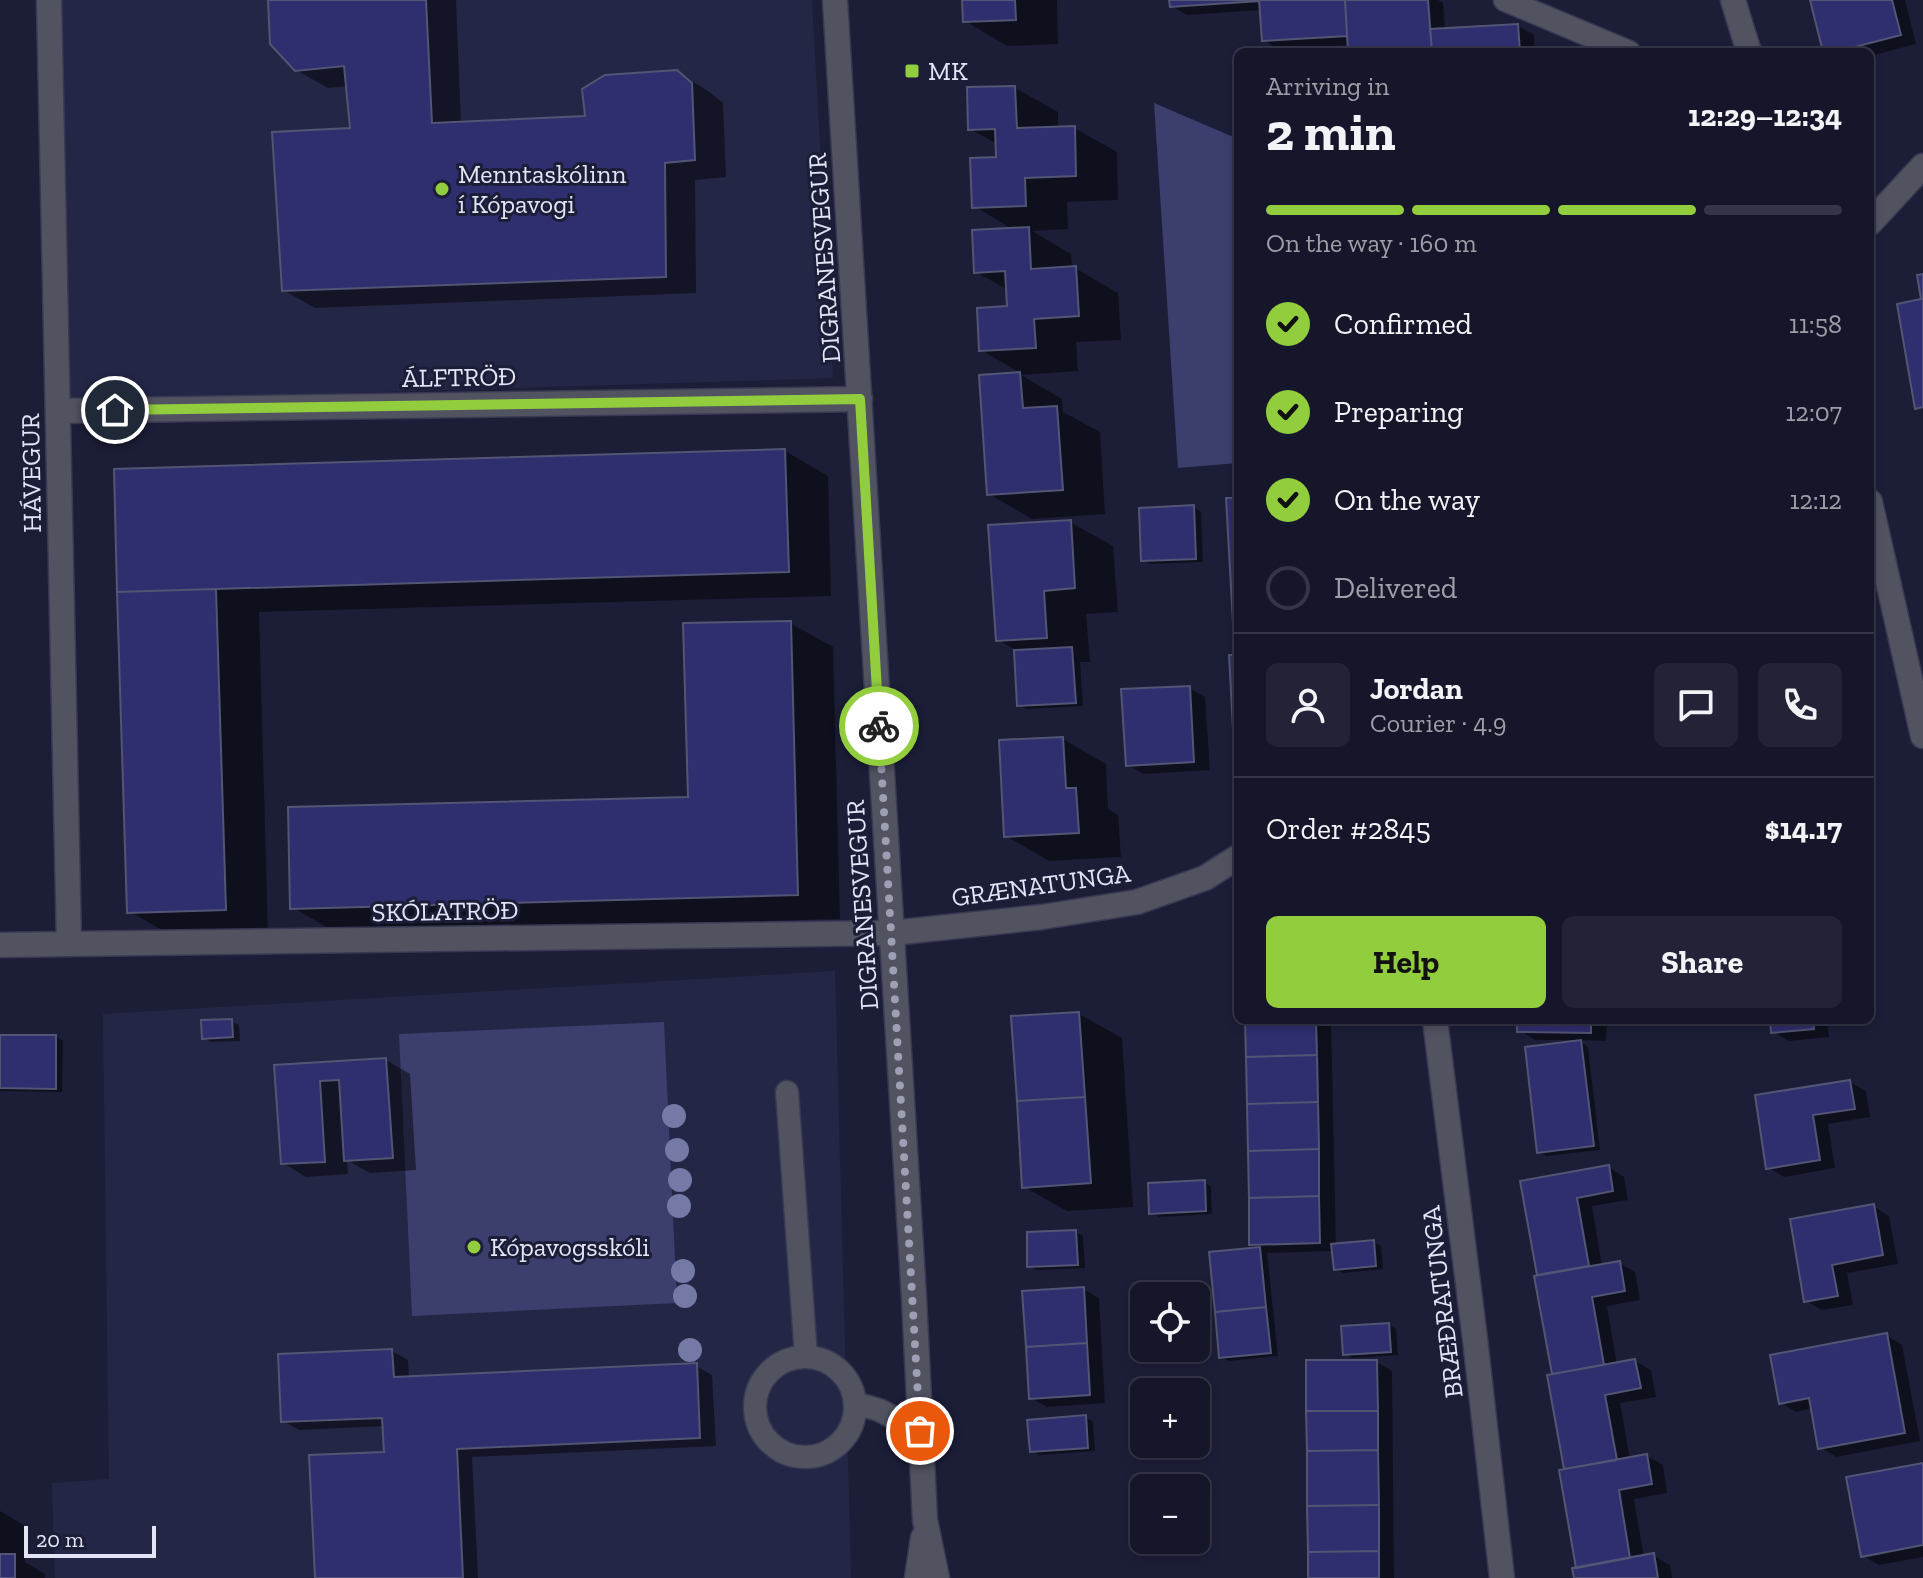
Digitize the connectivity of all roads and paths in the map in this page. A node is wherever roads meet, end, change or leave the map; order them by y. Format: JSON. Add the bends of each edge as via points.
{"nodes":[{"id":1,"x":49,"y":0,"type":"edge"},
{"id":2,"x":835,"y":0,"type":"edge"},
{"id":3,"x":1505,"y":0,"type":"edge"},
{"id":4,"x":1733,"y":0,"type":"edge"},
{"id":5,"x":1619,"y":48,"type":"edge"},
{"id":6,"x":1748,"y":48,"type":"edge"},
{"id":7,"x":1923,"y":166,"type":"edge"},
{"id":8,"x":1874,"y":219,"type":"edge"},
{"id":9,"x":860,"y":399,"type":"junction"},
{"id":10,"x":58,"y":411,"type":"junction"},
{"id":11,"x":1874,"y":520,"type":"edge"},
{"id":12,"x":1923,"y":736,"type":"edge"},
{"id":13,"x":1234,"y":860,"type":"edge"},
{"id":14,"x":892,"y":933,"type":"junction"},
{"id":15,"x":69,"y":944,"type":"junction"},
{"id":16,"x":0,"y":945,"type":"edge"},
{"id":17,"x":1436,"y":1024,"type":"edge"},
{"id":18,"x":787,"y":1092,"type":"dead end"},
{"id":19,"x":806,"y":1356,"type":"junction"},
{"id":20,"x":855,"y":1403,"type":"junction"},
{"id":21,"x":920,"y":1431,"type":"junction"},
{"id":22,"x":925,"y":1520,"type":"junction"},
{"id":23,"x":917,"y":1578,"type":"edge"},
{"id":24,"x":937,"y":1578,"type":"edge"},
{"id":25,"x":1502,"y":1578,"type":"edge"}],
"edges":[{"from":1,"to":10,"type":"street","name":"HÁVEGUR"},
{"from":2,"to":9,"type":"street","name":"DIGRANESVEGUR"},
{"from":3,"to":5,"type":"lane"},
{"from":4,"to":6,"type":"street"},
{"from":7,"to":8,"type":"street"},
{"from":9,"to":10,"type":"street","name":"ÁLFTRÖÐ"},
{"from":9,"to":14,"type":"street","name":"DIGRANESVEGUR"},
{"from":10,"to":15,"type":"street","name":"HÁVEGUR"},
{"from":11,"to":12,"type":"street"},
{"from":13,"to":14,"type":"street","name":"GRÆNATUNGA","via":[[1205,878],[1137,902]]},
{"from":14,"to":15,"type":"street","name":"SKÓLATRÖÐ"},
{"from":14,"to":21,"type":"street","name":"DIGRANESVEGUR"},
{"from":15,"to":16,"type":"street","name":"SKÓLATRÖÐ"},
{"from":17,"to":25,"type":"street","name":"BRÆÐRATUNGA"},
{"from":18,"to":19,"type":"lane"},
{"from":19,"to":20,"type":"lane","via":[[835,1366],[845,1376]]},
{"from":19,"to":20,"type":"lane","via":[[774,1367],[755,1395],[755,1413],[770,1443],[801,1457],[834,1449],[847,1436]]},
{"from":20,"to":21,"type":"lane"},
{"from":21,"to":22,"type":"street","name":"DIGRANESVEGUR"},
{"from":22,"to":23,"type":"street","name":"DIGRANESVEGUR"},
{"from":22,"to":24,"type":"street","name":"DIGRANESVEGUR"}]}
